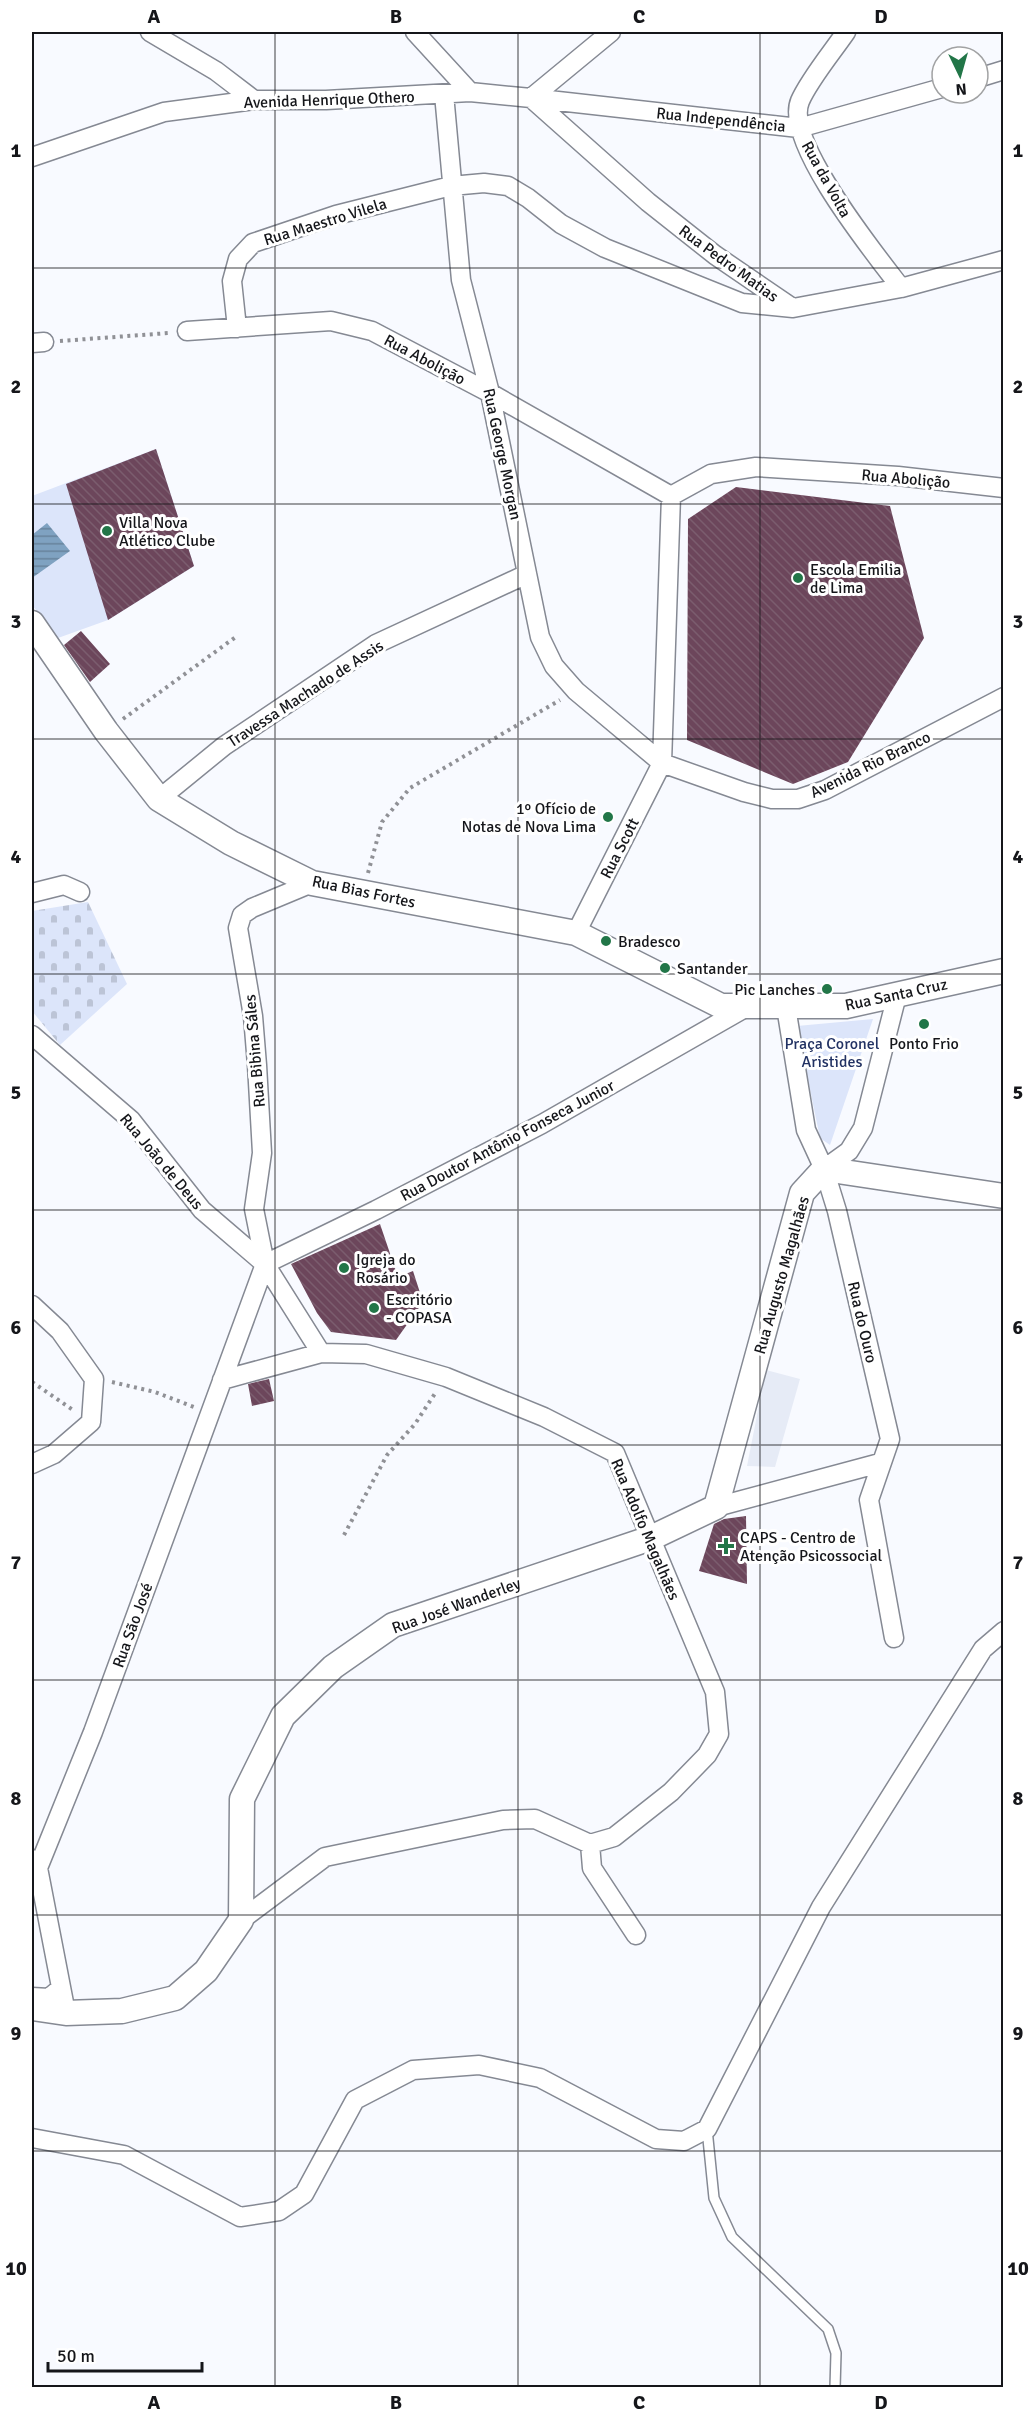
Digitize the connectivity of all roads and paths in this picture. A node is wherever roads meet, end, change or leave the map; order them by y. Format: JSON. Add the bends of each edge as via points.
{"nodes":[{"id":1,"x":150,"y":32,"type":"edge"},
{"id":2,"x":415,"y":32,"type":"edge"},
{"id":3,"x":611,"y":32,"type":"edge"},
{"id":4,"x":846,"y":32,"type":"edge"},
{"id":5,"x":930,"y":91,"type":"edge"},
{"id":6,"x":470,"y":92,"type":"junction"},
{"id":7,"x":444,"y":94,"type":"junction"},
{"id":8,"x":531,"y":98,"type":"junction"},
{"id":9,"x":254,"y":100,"type":"junction"},
{"id":10,"x":799,"y":128,"type":"junction"},
{"id":11,"x":32,"y":157,"type":"edge"},
{"id":12,"x":451,"y":186,"type":"junction"},
{"id":13,"x":1004,"y":260,"type":"edge"},
{"id":14,"x":902,"y":288,"type":"junction"},
{"id":15,"x":793,"y":308,"type":"junction"},
{"id":16,"x":237,"y":328,"type":"junction"},
{"id":17,"x":187,"y":331,"type":"joint"},
{"id":18,"x":38,"y":342,"type":"edge"},
{"id":19,"x":490,"y":393,"type":"junction"},
{"id":20,"x":1004,"y":488,"type":"edge"},
{"id":21,"x":671,"y":496,"type":"junction"},
{"id":22,"x":527,"y":574,"type":"junction"},
{"id":23,"x":32,"y":623,"type":"edge"},
{"id":24,"x":237,"y":636,"type":"dead end"},
{"id":25,"x":576,"y":691,"type":"junction"},
{"id":26,"x":1004,"y":697,"type":"edge"},
{"id":27,"x":106,"y":731,"type":"junction"},
{"id":28,"x":662,"y":763,"type":"junction"},
{"id":29,"x":159,"y":799,"type":"junction"},
{"id":30,"x":312,"y":883,"type":"junction"},
{"id":31,"x":80,"y":892,"type":"dead end"},
{"id":32,"x":363,"y":892,"type":"junction"},
{"id":33,"x":32,"y":893,"type":"edge"},
{"id":34,"x":576,"y":933,"type":"junction"},
{"id":35,"x":1004,"y":971,"type":"edge"},
{"id":36,"x":897,"y":995,"type":"junction"},
{"id":37,"x":786,"y":1007,"type":"junction"},
{"id":38,"x":745,"y":1008,"type":"junction"},
{"id":39,"x":32,"y":1035,"type":"edge"},
{"id":40,"x":824,"y":1169,"type":"junction"},
{"id":41,"x":1004,"y":1196,"type":"edge"},
{"id":42,"x":265,"y":1264,"type":"junction"},
{"id":43,"x":32,"y":1305,"type":"edge"},
{"id":44,"x":321,"y":1353,"type":"junction"},
{"id":45,"x":446,"y":1377,"type":"junction"},
{"id":46,"x":94,"y":1378,"type":"junction"},
{"id":47,"x":222,"y":1380,"type":"junction"},
{"id":48,"x":32,"y":1382,"type":"edge"},
{"id":49,"x":210,"y":1413,"type":"junction"},
{"id":50,"x":91,"y":1422,"type":"junction"},
{"id":51,"x":880,"y":1463,"type":"junction"},
{"id":52,"x":32,"y":1464,"type":"edge"},
{"id":53,"x":716,"y":1507,"type":"junction"},
{"id":54,"x":344,"y":1535,"type":"dead end"},
{"id":55,"x":651,"y":1538,"type":"junction"},
{"id":56,"x":1004,"y":1631,"type":"edge"},
{"id":57,"x":894,"y":1638,"type":"dead end"},
{"id":58,"x":590,"y":1844,"type":"junction"},
{"id":59,"x":35,"y":1864,"type":"edge"},
{"id":60,"x":241,"y":1920,"type":"junction"},
{"id":61,"x":636,"y":1935,"type":"dead end"},
{"id":62,"x":61,"y":1988,"type":"junction"},
{"id":63,"x":32,"y":1996,"type":"edge"},
{"id":64,"x":32,"y":2008,"type":"edge"},
{"id":65,"x":66,"y":2013,"type":"junction"},
{"id":66,"x":707,"y":2129,"type":"junction"},
{"id":67,"x":32,"y":2138,"type":"edge"},
{"id":68,"x":835,"y":2388,"type":"edge"}],
"edges":[{"from":1,"to":9,"type":"street","via":[[216,71]]},
{"from":2,"to":6,"type":"street"},
{"from":3,"to":8,"type":"street"},
{"from":4,"to":10,"type":"street","name":"Rua da Volta","via":[[799,102]]},
{"from":5,"to":10,"type":"street","name":"Rua Independência"},
{"from":6,"to":7,"type":"street","name":"Avenida Henrique Othero"},
{"from":6,"to":8,"type":"street","name":"Avenida Henrique Othero"},
{"from":7,"to":9,"type":"street","name":"Avenida Henrique Othero"},
{"from":7,"to":12,"type":"street","name":"Rua George Morgan"},
{"from":8,"to":10,"type":"street","name":"Rua Independência"},
{"from":8,"to":15,"type":"street","name":"Rua Pedro Matias","via":[[648,202],[715,255]]},
{"from":9,"to":11,"type":"street","name":"Avenida Henrique Othero","via":[[164,112]]},
{"from":10,"to":14,"type":"street","name":"Rua da Volta","via":[[839,206]]},
{"from":12,"to":15,"type":"street","name":"Rua Maestro Vilela","via":[[508,186],[561,224],[605,248],[742,303]]},
{"from":12,"to":16,"type":"street","name":"Rua Maestro Vilela","via":[[336,215],[252,243],[238,259],[232,281]]},
{"from":12,"to":19,"type":"street","name":"Rua George Morgan","via":[[461,280]]},
{"from":13,"to":14,"type":"street","name":"Rua Pedro Matias"},
{"from":14,"to":15,"type":"street","name":"Rua Pedro Matias"},
{"from":16,"to":17,"type":"street","name":"Rua Abolição"},
{"from":16,"to":19,"type":"street","name":"Rua Abolição","via":[[331,321],[372,331]]},
{"from":17,"to":18,"type":"path"},
{"from":19,"to":21,"type":"street","name":"Rua Abolição"},
{"from":19,"to":22,"type":"street","name":"Rua George Morgan"},
{"from":20,"to":21,"type":"street","name":"Rua Abolição","via":[[898,476],[756,467],[711,474]]},
{"from":21,"to":28,"type":"street"},
{"from":22,"to":25,"type":"street","name":"Rua George Morgan","via":[[540,637],[554,666]]},
{"from":22,"to":29,"type":"street","name":"Travessa Machado de Assis","via":[[376,644],[224,746]]},
{"from":23,"to":27,"type":"street","name":"Rua Bias Fortes"},
{"from":24,"to":27,"type":"path"},
{"from":25,"to":28,"type":"street","name":"Rua George Morgan"},
{"from":25,"to":32,"type":"path","via":[[410,788],[381,822]]},
{"from":26,"to":28,"type":"street","name":"Avenida Rio Branco","via":[[825,790],[798,799],[772,800]]},
{"from":27,"to":29,"type":"street","name":"Rua Bias Fortes"},
{"from":28,"to":34,"type":"street","name":"Rua Scott"},
{"from":29,"to":30,"type":"street","name":"Rua Bias Fortes","via":[[231,843]]},
{"from":30,"to":32,"type":"street","name":"Rua Bias Fortes"},
{"from":30,"to":42,"type":"street","name":"Rua Bibina Sáles","via":[[252,908],[242,915],[238,928],[257,1065],[262,1153],[254,1209]]},
{"from":31,"to":33,"type":"street","via":[[64,885]]},
{"from":32,"to":34,"type":"street","name":"Rua Bias Fortes"},
{"from":34,"to":38,"type":"street","name":"Rua Bias Fortes","via":[[721,1006]]},
{"from":35,"to":36,"type":"street","name":"Rua Santa Cruz"},
{"from":36,"to":37,"type":"street","name":"Rua Santa Cruz","via":[[846,1006]]},
{"from":36,"to":40,"type":"street","name":"Rua Augusto Magalhães","via":[[863,1128],[849,1151]]},
{"from":37,"to":38,"type":"street","name":"Rua Bias Fortes"},
{"from":37,"to":40,"type":"street","name":"Rua do Ouro","via":[[807,1130]]},
{"from":38,"to":42,"type":"street","name":"Rua Doutor Antônio Fonseca Junior","via":[[542,1124]]},
{"from":39,"to":42,"type":"street","name":"Rua João de Deus","via":[[131,1120],[202,1210]]},
{"from":40,"to":41,"type":"street"},
{"from":40,"to":51,"type":"street","name":"Rua do Ouro","via":[[890,1439]]},
{"from":40,"to":53,"type":"street","name":"Rua Augusto Magalhães","via":[[802,1193]]},
{"from":42,"to":44,"type":"street"},
{"from":42,"to":47,"type":"street","name":"Rua São José"},
{"from":43,"to":46,"type":"street","via":[[60,1331]]},
{"from":44,"to":45,"type":"street","name":"Rua Adolfo Magalhães","via":[[366,1354]]},
{"from":44,"to":47,"type":"street","name":"Rua Adolfo Magalhães"},
{"from":45,"to":54,"type":"path","via":[[415,1424],[387,1455]]},
{"from":45,"to":55,"type":"street","name":"Rua Adolfo Magalhães","via":[[544,1417],[615,1453]]},
{"from":46,"to":49,"type":"path","via":[[155,1392]]},
{"from":46,"to":50,"type":"street"},
{"from":47,"to":49,"type":"street","name":"Rua São José"},
{"from":48,"to":50,"type":"path"},
{"from":49,"to":59,"type":"street","name":"Rua São José","via":[[93,1732]]},
{"from":50,"to":52,"type":"street","via":[[54,1454]]},
{"from":51,"to":53,"type":"street"},
{"from":51,"to":57,"type":"street","name":"Rua do Ouro","via":[[869,1500]]},
{"from":53,"to":55,"type":"street"},
{"from":55,"to":58,"type":"street","name":"Rua Adolfo Magalhães","via":[[715,1692],[718,1734],[707,1755],[671,1792],[614,1837]]},
{"from":55,"to":60,"type":"street","name":"Rua José Wanderley","via":[[393,1625],[333,1667],[283,1716],[242,1799]]},
{"from":56,"to":66,"type":"street","via":[[983,1649],[821,1906]]},
{"from":58,"to":60,"type":"street","via":[[535,1819],[503,1820],[325,1857]]},
{"from":58,"to":61,"type":"street","via":[[592,1868]]},
{"from":59,"to":62,"type":"street"},
{"from":60,"to":65,"type":"street","via":[[206,1971],[175,1998],[122,2011]]},
{"from":62,"to":63,"type":"street","via":[[49,1998]]},
{"from":62,"to":65,"type":"street"},
{"from":64,"to":65,"type":"street"},
{"from":66,"to":67,"type":"street","via":[[684,2141],[656,2139],[540,2078],[479,2065],[413,2070],[355,2100],[304,2194],[279,2211],[240,2217],[124,2155]]},
{"from":66,"to":68,"type":"lane","via":[[714,2198],[732,2238],[828,2329],[836,2353]]}]}
